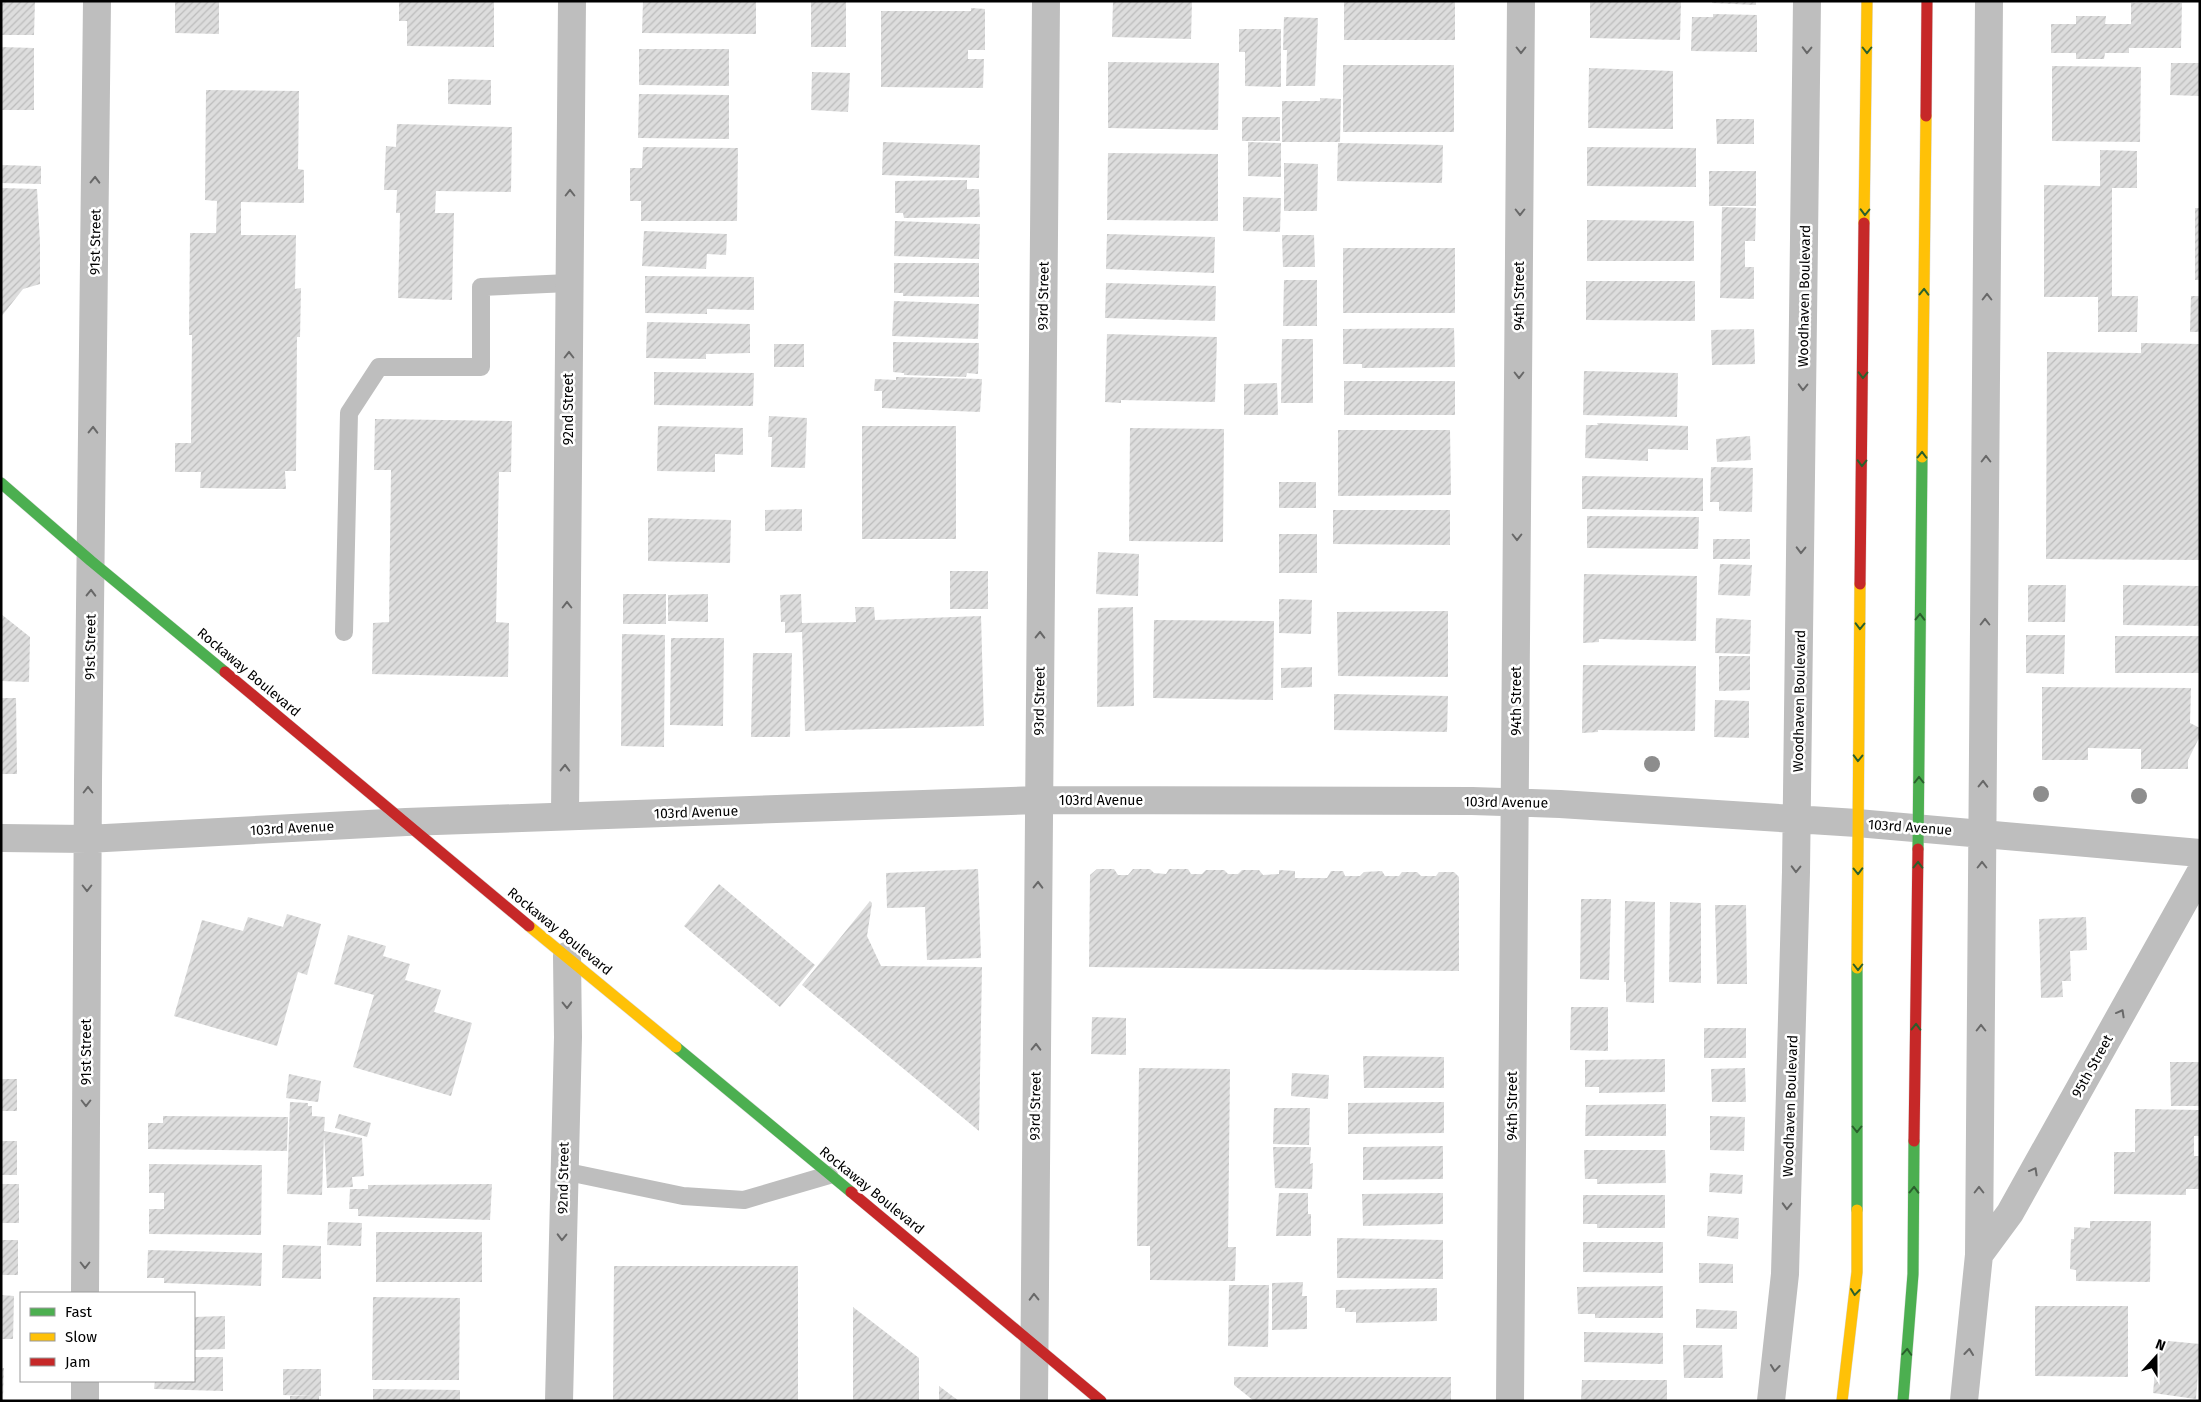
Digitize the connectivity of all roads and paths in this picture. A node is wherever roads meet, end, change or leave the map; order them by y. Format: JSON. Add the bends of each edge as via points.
{"nodes":[{"id":1,"x":97,"y":1,"type":"edge"},
{"id":2,"x":572,"y":1,"type":"edge"},
{"id":3,"x":1046,"y":1,"type":"edge"},
{"id":4,"x":1521,"y":1,"type":"edge"},
{"id":5,"x":1807,"y":1,"type":"edge"},
{"id":6,"x":1867,"y":1,"type":"edge"},
{"id":7,"x":1927,"y":1,"type":"edge"},
{"id":8,"x":1989,"y":1,"type":"edge"},
{"id":9,"x":569,"y":283,"type":"junction"},
{"id":10,"x":1,"y":483,"type":"edge"},
{"id":11,"x":91,"y":561,"type":"junction"},
{"id":12,"x":344,"y":632,"type":"dead end"},
{"id":13,"x":1038,"y":800,"type":"junction"},
{"id":14,"x":1515,"y":802,"type":"junction"},
{"id":15,"x":565,"y":816,"type":"junction"},
{"id":16,"x":1797,"y":820,"type":"junction"},
{"id":17,"x":406,"y":822,"type":"junction"},
{"id":18,"x":1857,"y":823,"type":"junction"},
{"id":19,"x":1918,"y":828,"type":"junction"},
{"id":20,"x":1982,"y":833,"type":"junction"},
{"id":21,"x":1,"y":838,"type":"edge"},
{"id":22,"x":88,"y":839,"type":"junction"},
{"id":23,"x":2200,"y":853,"type":"edge"},
{"id":24,"x":2200,"y":873,"type":"edge"},
{"id":25,"x":566,"y":956,"type":"junction"},
{"id":26,"x":563,"y":1171,"type":"junction"},
{"id":27,"x":829,"y":1175,"type":"junction"},
{"id":28,"x":1979,"y":1255,"type":"junction"},
{"id":29,"x":85,"y":1292,"type":"edge"},
{"id":30,"x":1035,"y":1346,"type":"junction"},
{"id":31,"x":85,"y":1382,"type":"edge"},
{"id":32,"x":85,"y":1401,"type":"edge"},
{"id":33,"x":559,"y":1401,"type":"edge"},
{"id":34,"x":1034,"y":1401,"type":"edge"},
{"id":35,"x":1101,"y":1401,"type":"edge"},
{"id":36,"x":1510,"y":1401,"type":"edge"},
{"id":37,"x":1771,"y":1401,"type":"edge"},
{"id":38,"x":1842,"y":1401,"type":"edge"},
{"id":39,"x":1903,"y":1401,"type":"edge"},
{"id":40,"x":1964,"y":1401,"type":"edge"}],
"edges":[{"from":11,"to":1,"type":"street","name":"91st Street","one_way":true},
{"from":9,"to":2,"type":"street","name":"92nd Street","one_way":true},
{"from":13,"to":3,"type":"street","name":"93rd Street","one_way":true},
{"from":4,"to":14,"type":"street","name":"94th Street","one_way":true},
{"from":5,"to":16,"type":"street","name":"Woodhaven Boulevard","one_way":true},
{"from":6,"to":18,"type":"main road","one_way":true},
{"from":19,"to":7,"type":"main road","one_way":true},
{"from":20,"to":8,"type":"street","one_way":true},
{"from":9,"to":12,"type":"lane","via":[[481,287],[481,367],[379,368],[349,413]]},
{"from":15,"to":9,"type":"street","name":"92nd Street","one_way":true},
{"from":10,"to":11,"type":"main road","name":"Rockaway Boulevard"},
{"from":11,"to":17,"type":"main road","name":"Rockaway Boulevard"},
{"from":22,"to":11,"type":"street","name":"91st Street","one_way":true},
{"from":13,"to":14,"type":"street","name":"103rd Avenue"},
{"from":13,"to":15,"type":"street","name":"103rd Avenue"},
{"from":30,"to":13,"type":"street","name":"93rd Street","one_way":true},
{"from":14,"to":16,"type":"street","name":"103rd Avenue"},
{"from":14,"to":36,"type":"street","name":"94th Street"},
{"from":15,"to":17,"type":"street","name":"103rd Avenue"},
{"from":16,"to":18,"type":"street","name":"103rd Avenue"},
{"from":16,"to":37,"type":"street","name":"Woodhaven Boulevard","one_way":true,"via":[[1785,1274]]},
{"from":17,"to":22,"type":"street","name":"103rd Avenue"},
{"from":17,"to":25,"type":"main road","name":"Rockaway Boulevard"},
{"from":18,"to":19,"type":"street","name":"103rd Avenue"},
{"from":18,"to":38,"type":"main road","one_way":true,"via":[[1857,1272]]},
{"from":19,"to":20,"type":"street","name":"103rd Avenue"},
{"from":39,"to":19,"type":"main road","one_way":true,"via":[[1913,1274]]},
{"from":20,"to":23,"type":"street","name":"103rd Avenue"},
{"from":28,"to":20,"type":"street","one_way":true},
{"from":21,"to":22,"type":"street","name":"103rd Avenue"},
{"from":22,"to":29,"type":"street","name":"91st Street","one_way":true},
{"from":28,"to":24,"type":"street","name":"95th Street","one_way":true,"via":[[2010,1213]]},
{"from":25,"to":26,"type":"street","name":"92nd Street","one_way":true,"via":[[568,1036]]},
{"from":25,"to":27,"type":"main road","name":"Rockaway Boulevard"},
{"from":26,"to":27,"type":"lane","via":[[684,1196],[744,1200]]},
{"from":26,"to":33,"type":"street","name":"92nd Street","one_way":true},
{"from":27,"to":30,"type":"main road","name":"Rockaway Boulevard"},
{"from":40,"to":28,"type":"street","one_way":true},
{"from":30,"to":34,"type":"street","name":"93rd Street"},
{"from":30,"to":35,"type":"main road","name":"Rockaway Boulevard"},
{"from":31,"to":32,"type":"street"}]}
